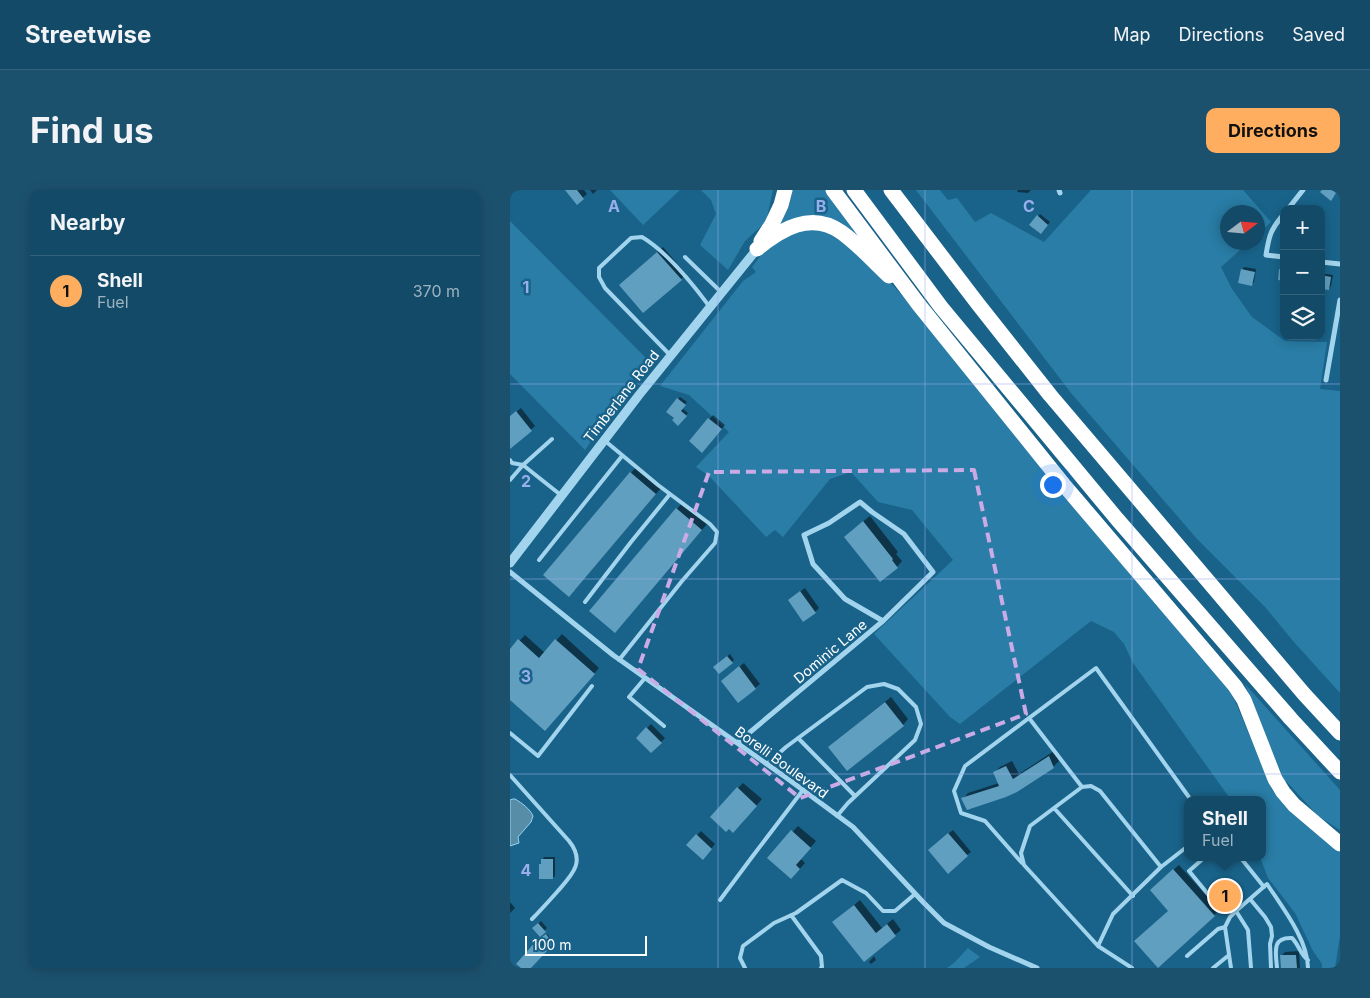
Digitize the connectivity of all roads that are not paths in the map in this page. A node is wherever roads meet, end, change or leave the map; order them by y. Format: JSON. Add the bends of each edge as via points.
{"nodes":[{"id":1,"x":786,"y":190,"type":"edge"},
{"id":2,"x":833,"y":190,"type":"edge"},
{"id":3,"x":854,"y":190,"type":"edge"},
{"id":4,"x":891,"y":190,"type":"edge"},
{"id":5,"x":1303,"y":190,"type":"edge"},
{"id":6,"x":1291,"y":205,"type":"edge"},
{"id":7,"x":1280,"y":218,"type":"edge"},
{"id":8,"x":757,"y":249,"type":"junction"},
{"id":9,"x":685,"y":257,"type":"dead end"},
{"id":10,"x":1280,"y":257,"type":"edge"},
{"id":11,"x":1325,"y":262,"type":"edge"},
{"id":12,"x":1340,"y":264,"type":"edge"},
{"id":13,"x":721,"y":292,"type":"junction"},
{"id":14,"x":1340,"y":300,"type":"edge"},
{"id":15,"x":919,"y":305,"type":"junction"},
{"id":16,"x":709,"y":306,"type":"junction"},
{"id":17,"x":670,"y":355,"type":"junction"},
{"id":18,"x":1326,"y":380,"type":"dead end"},
{"id":19,"x":1050,"y":396,"type":"junction"},
{"id":20,"x":552,"y":439,"type":"dead end"},
{"id":21,"x":604,"y":440,"type":"junction"},
{"id":22,"x":622,"y":456,"type":"junction"},
{"id":23,"x":510,"y":460,"type":"edge"},
{"id":24,"x":523,"y":465,"type":"junction"},
{"id":25,"x":510,"y":480,"type":"edge"},
{"id":26,"x":670,"y":494,"type":"junction"},
{"id":27,"x":562,"y":496,"type":"junction"},
{"id":28,"x":539,"y":560,"type":"dead end"},
{"id":29,"x":510,"y":563,"type":"edge"},
{"id":30,"x":510,"y":572,"type":"edge"},
{"id":31,"x":586,"y":602,"type":"dead end"},
{"id":32,"x":883,"y":621,"type":"junction"},
{"id":33,"x":620,"y":660,"type":"junction"},
{"id":34,"x":645,"y":678,"type":"junction"},
{"id":35,"x":592,"y":686,"type":"dead end"},
{"id":36,"x":1029,"y":718,"type":"junction"},
{"id":37,"x":1340,"y":718,"type":"edge"},
{"id":38,"x":664,"y":726,"type":"dead end"},
{"id":39,"x":510,"y":733,"type":"edge"},
{"id":40,"x":1340,"y":733,"type":"edge"},
{"id":41,"x":798,"y":738,"type":"junction"},
{"id":42,"x":737,"y":743,"type":"junction"},
{"id":43,"x":767,"y":764,"type":"junction"},
{"id":44,"x":1340,"y":772,"type":"edge"},
{"id":45,"x":510,"y":775,"type":"edge"},
{"id":46,"x":1082,"y":787,"type":"junction"},
{"id":47,"x":803,"y":790,"type":"junction"},
{"id":48,"x":855,"y":796,"type":"junction"},
{"id":49,"x":1188,"y":796,"type":"edge"},
{"id":50,"x":1054,"y":808,"type":"junction"},
{"id":51,"x":837,"y":816,"type":"junction"},
{"id":52,"x":1340,"y":844,"type":"edge"},
{"id":53,"x":1184,"y":849,"type":"edge"},
{"id":54,"x":1200,"y":861,"type":"edge"},
{"id":55,"x":1244,"y":861,"type":"edge"},
{"id":56,"x":1024,"y":865,"type":"junction"},
{"id":57,"x":1161,"y":868,"type":"junction"},
{"id":58,"x":1265,"y":885,"type":"junction"},
{"id":59,"x":915,"y":894,"type":"junction"},
{"id":60,"x":1133,"y":896,"type":"junction"},
{"id":61,"x":1250,"y":899,"type":"junction"},
{"id":62,"x":720,"y":900,"type":"dead end"},
{"id":63,"x":1236,"y":911,"type":"junction"},
{"id":64,"x":791,"y":915,"type":"junction"},
{"id":65,"x":532,"y":918,"type":"dead end"},
{"id":66,"x":1225,"y":927,"type":"junction"},
{"id":67,"x":1098,"y":946,"type":"junction"},
{"id":68,"x":1229,"y":955,"type":"junction"},
{"id":69,"x":1187,"y":956,"type":"dead end"},
{"id":70,"x":1308,"y":960,"type":"junction"},
{"id":71,"x":1023,"y":962,"type":"junction"},
{"id":72,"x":745,"y":968,"type":"edge"},
{"id":73,"x":820,"y":968,"type":"edge"},
{"id":74,"x":1021,"y":968,"type":"edge"},
{"id":75,"x":1037,"y":968,"type":"edge"},
{"id":76,"x":1132,"y":968,"type":"edge"},
{"id":77,"x":1213,"y":968,"type":"edge"},
{"id":78,"x":1231,"y":968,"type":"edge"},
{"id":79,"x":1251,"y":968,"type":"edge"},
{"id":80,"x":1271,"y":968,"type":"edge"},
{"id":81,"x":1276,"y":968,"type":"edge"},
{"id":82,"x":1308,"y":968,"type":"edge"}],
"edges":[{"from":1,"to":8,"type":"highway"},
{"from":2,"to":15,"type":"highway"},
{"from":3,"to":44,"type":"highway","via":[[941,307],[1117,519]]},
{"from":4,"to":19,"type":"highway"},
{"from":5,"to":6,"type":"street"},
{"from":7,"to":10,"type":"street","via":[[1269,235],[1266,255]]},
{"from":8,"to":13,"type":"street","name":"Timberlane Road"},
{"from":8,"to":15,"type":"highway","via":[[772,236],[795,225],[827,225],[851,240]]},
{"from":9,"to":13,"type":"lane"},
{"from":11,"to":12,"type":"street"},
{"from":13,"to":16,"type":"street","name":"Timberlane Road"},
{"from":14,"to":18,"type":"street"},
{"from":15,"to":52,"type":"highway","via":[[1064,486],[1235,686],[1283,792]]},
{"from":16,"to":17,"type":"street","name":"Timberlane Road"},
{"from":16,"to":17,"type":"lane","via":[[684,275],[642,236],[631,238],[599,268],[599,277],[605,288]]},
{"from":17,"to":21,"type":"street","name":"Timberlane Road"},
{"from":19,"to":37,"type":"highway","via":[[1070,406],[1230,596]]},
{"from":19,"to":40,"type":"highway"},
{"from":20,"to":24,"type":"lane"},
{"from":21,"to":22,"type":"lane"},
{"from":21,"to":27,"type":"street","name":"Timberlane Road"},
{"from":22,"to":26,"type":"lane"},
{"from":22,"to":28,"type":"lane"},
{"from":23,"to":24,"type":"lane"},
{"from":24,"to":25,"type":"lane"},
{"from":24,"to":27,"type":"lane"},
{"from":26,"to":31,"type":"lane"},
{"from":26,"to":33,"type":"lane","via":[[710,524],[717,532],[715,543]]},
{"from":27,"to":29,"type":"street","name":"Timberlane Road"},
{"from":30,"to":33,"type":"street","name":"Borelli Boulevard"},
{"from":32,"to":32,"type":"street","name":"Dominic Lane","via":[[845,599],[813,564],[804,535],[829,524],[860,502],[904,534],[933,572]]},
{"from":32,"to":42,"type":"street","name":"Dominic Lane"},
{"from":33,"to":34,"type":"street","name":"Borelli Boulevard"},
{"from":34,"to":38,"type":"lane","via":[[629,697]]},
{"from":34,"to":42,"type":"street","name":"Borelli Boulevard"},
{"from":35,"to":39,"type":"lane","via":[[538,756]]},
{"from":36,"to":46,"type":"lane"},
{"from":36,"to":49,"type":"lane","via":[[1096,668]]},
{"from":36,"to":56,"type":"lane","via":[[965,766],[954,791],[961,813],[985,821]]},
{"from":41,"to":43,"type":"lane"},
{"from":41,"to":48,"type":"lane"},
{"from":41,"to":48,"type":"lane","via":[[867,687],[884,684],[898,689],[916,707],[921,724],[915,740]]},
{"from":42,"to":43,"type":"street","name":"Borelli Boulevard"},
{"from":43,"to":47,"type":"street","name":"Borelli Boulevard"},
{"from":45,"to":65,"type":"lane","via":[[570,840],[577,852],[573,875]]},
{"from":46,"to":50,"type":"lane"},
{"from":46,"to":57,"type":"lane","via":[[1091,786],[1100,791]]},
{"from":47,"to":51,"type":"street","name":"Borelli Boulevard"},
{"from":47,"to":62,"type":"lane"},
{"from":48,"to":51,"type":"lane"},
{"from":50,"to":56,"type":"lane","via":[[1030,826],[1021,853]]},
{"from":50,"to":60,"type":"lane"},
{"from":51,"to":59,"type":"street","name":"Borelli Boulevard","via":[[852,827]]},
{"from":53,"to":57,"type":"lane"},
{"from":54,"to":63,"type":"lane","via":[[1189,871],[1224,911]]},
{"from":55,"to":58,"type":"lane"},
{"from":56,"to":67,"type":"lane"},
{"from":57,"to":60,"type":"lane"},
{"from":58,"to":61,"type":"lane"},
{"from":58,"to":70,"type":"lane","via":[[1295,926]]},
{"from":59,"to":64,"type":"lane","via":[[895,911],[883,910],[866,893],[842,880]]},
{"from":59,"to":71,"type":"street","name":"Borelli Boulevard","via":[[944,923]]},
{"from":60,"to":67,"type":"lane","via":[[1113,914]]},
{"from":61,"to":63,"type":"lane"},
{"from":61,"to":80,"type":"lane","via":[[1271,927]]},
{"from":63,"to":66,"type":"lane"},
{"from":63,"to":79,"type":"lane","via":[[1248,930]]},
{"from":64,"to":72,"type":"lane","via":[[774,923],[743,946],[740,958]]},
{"from":64,"to":73,"type":"lane","via":[[821,956]]},
{"from":66,"to":68,"type":"lane"},
{"from":66,"to":69,"type":"lane","via":[[1218,929]]},
{"from":67,"to":76,"type":"lane"},
{"from":68,"to":77,"type":"lane"},
{"from":68,"to":78,"type":"lane"},
{"from":70,"to":81,"type":"lane","via":[[1292,938],[1284,938],[1275,947]]},
{"from":70,"to":82,"type":"lane"},
{"from":71,"to":74,"type":"lane"},
{"from":71,"to":75,"type":"street","name":"Borelli Boulevard"}]}
